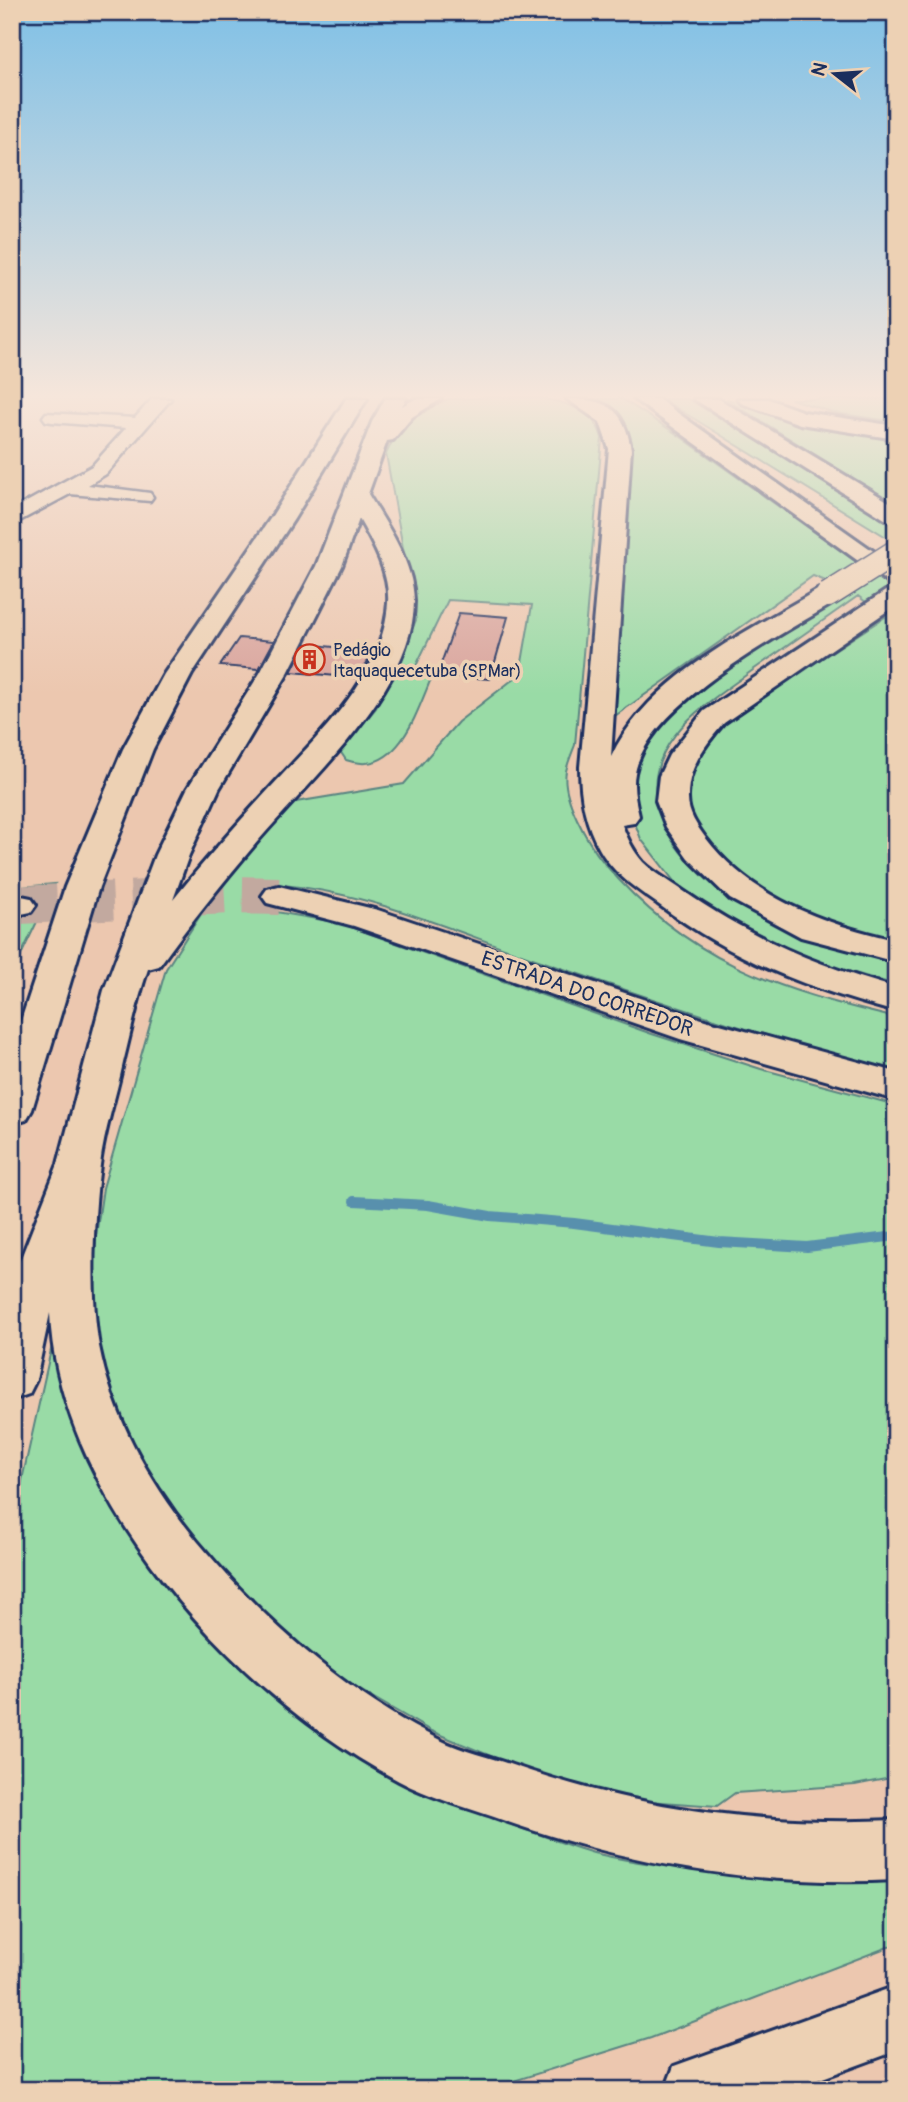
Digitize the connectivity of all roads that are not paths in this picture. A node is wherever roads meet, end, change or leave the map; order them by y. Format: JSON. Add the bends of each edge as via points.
{"nodes":[{"id":1,"x":50,"y":497,"type":"edge"},
{"id":2,"x":280,"y":497,"type":"edge"},
{"id":3,"x":296,"y":497,"type":"edge"},
{"id":4,"x":355,"y":497,"type":"edge"},
{"id":5,"x":368,"y":497,"type":"edge"},
{"id":6,"x":616,"y":497,"type":"edge"},
{"id":7,"x":785,"y":497,"type":"edge"},
{"id":8,"x":804,"y":497,"type":"edge"},
{"id":9,"x":864,"y":497,"type":"edge"},
{"id":10,"x":896,"y":516,"type":"edge"},
{"id":11,"x":12,"y":519,"type":"edge"},
{"id":12,"x":896,"y":554,"type":"edge"},
{"id":13,"x":896,"y":579,"type":"edge"},
{"id":14,"x":896,"y":593,"type":"edge"},
{"id":15,"x":217,"y":613,"type":"junction"},
{"id":16,"x":82,"y":887,"type":"junction"},
{"id":17,"x":279,"y":896,"type":"tunnel mouth"},
{"id":18,"x":676,"y":899,"type":"junction"},
{"id":19,"x":896,"y":951,"type":"edge"},
{"id":20,"x":122,"y":990,"type":"junction"},
{"id":21,"x":896,"y":1000,"type":"edge"},
{"id":22,"x":12,"y":1035,"type":"edge"},
{"id":23,"x":896,"y":1086,"type":"edge"},
{"id":24,"x":12,"y":1110,"type":"edge"},
{"id":25,"x":79,"y":1164,"type":"junction"},
{"id":26,"x":12,"y":1380,"type":"edge"},
{"id":27,"x":896,"y":1850,"type":"edge"},
{"id":28,"x":896,"y":2018,"type":"edge"},
{"id":29,"x":698,"y":2090,"type":"edge"}],
"edges":[{"from":1,"to":11,"type":"street"},
{"from":2,"to":15,"type":"main road"},
{"from":3,"to":15,"type":"main road"},
{"from":4,"to":20,"type":"main road","via":[[301,623],[204,789],[172,855]]},
{"from":5,"to":20,"type":"main road","via":[[401,600],[387,652],[362,704],[205,881]]},
{"from":6,"to":18,"type":"main road","via":[[596,792],[616,849],[633,871]]},
{"from":7,"to":13,"type":"main road"},
{"from":8,"to":12,"type":"main road"},
{"from":9,"to":10,"type":"main road"},
{"from":12,"to":18,"type":"main road","bridge":true,"via":[[695,680],[645,723],[633,741],[621,768],[618,793],[624,820],[639,855]]},
{"from":14,"to":19,"type":"main road","via":[[714,717],[681,759],[673,780],[672,804],[701,855],[751,898],[816,930]]},
{"from":15,"to":16,"type":"main road","via":[[143,740]]},
{"from":16,"to":22,"type":"main road","via":[[53,934]]},
{"from":16,"to":24,"type":"main road"},
{"from":17,"to":23,"type":"main road","name":"ESTRADA DO CORREDOR","via":[[366,918],[693,1030]]},
{"from":18,"to":21,"type":"main road","via":[[714,927],[774,960]]},
{"from":20,"to":25,"type":"main road"},
{"from":25,"to":26,"type":"main road","via":[[35,1280]]},
{"from":25,"to":27,"type":"main road","via":[[74,1333],[90,1400],[116,1462],[149,1521],[190,1576],[255,1642],[328,1701],[418,1760],[526,1800],[633,1832],[727,1847],[847,1854]]},
{"from":28,"to":29,"type":"main road"}]}
